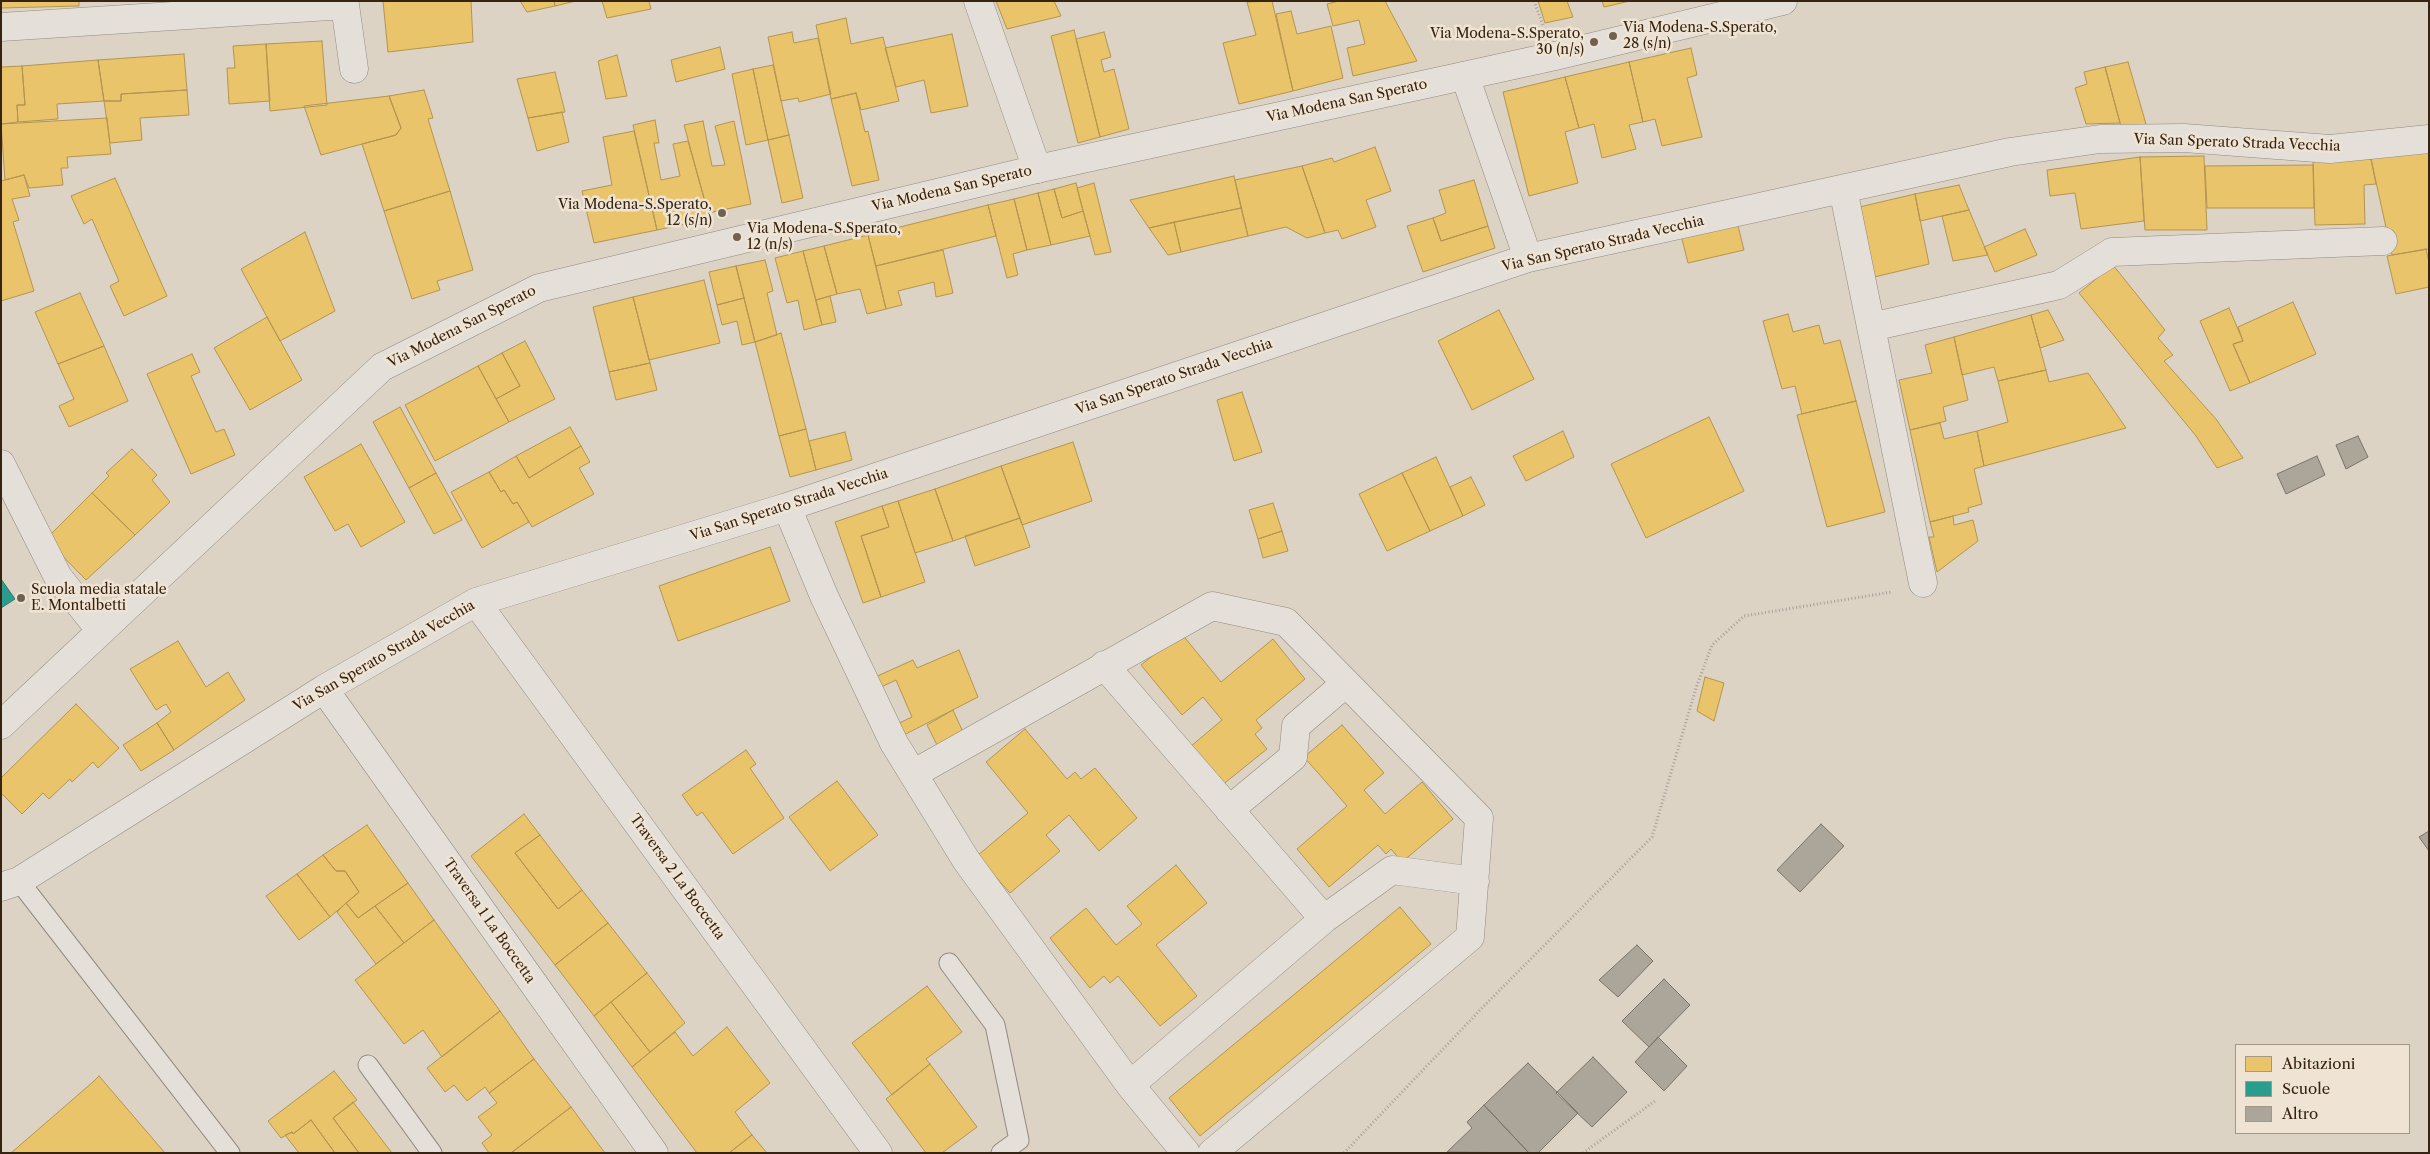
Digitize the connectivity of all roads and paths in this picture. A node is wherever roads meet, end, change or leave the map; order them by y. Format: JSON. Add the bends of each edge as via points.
{"nodes":[{"id":1,"x":978,"y":1,"type":"edge"},
{"id":2,"x":1783,"y":1,"type":"edge"},
{"id":3,"x":1,"y":27,"type":"edge"},
{"id":4,"x":354,"y":70,"type":"dead end"},
{"id":5,"x":1465,"y":76,"type":"junction"},
{"id":6,"x":2429,"y":139,"type":"edge"},
{"id":7,"x":1037,"y":169,"type":"junction"},
{"id":8,"x":1843,"y":189,"type":"junction"},
{"id":9,"x":2383,"y":241,"type":"dead end"},
{"id":10,"x":1528,"y":258,"type":"junction"},
{"id":11,"x":1871,"y":327,"type":"junction"},
{"id":12,"x":1,"y":464,"type":"edge"},
{"id":13,"x":787,"y":507,"type":"junction"},
{"id":14,"x":1923,"y":583,"type":"joint"},
{"id":15,"x":476,"y":602,"type":"junction"},
{"id":16,"x":101,"y":631,"type":"junction"},
{"id":17,"x":1104,"y":666,"type":"junction"},
{"id":18,"x":1346,"y":683,"type":"junction"},
{"id":19,"x":324,"y":689,"type":"junction"},
{"id":20,"x":1,"y":725,"type":"edge"},
{"id":21,"x":913,"y":774,"type":"junction"},
{"id":22,"x":1229,"y":810,"type":"junction"},
{"id":23,"x":1475,"y":881,"type":"junction"},
{"id":24,"x":10,"y":884,"type":"edge"},
{"id":25,"x":1324,"y":919,"type":"junction"},
{"id":26,"x":949,"y":963,"type":"dead end"},
{"id":27,"x":368,"y":1065,"type":"dead end"},
{"id":28,"x":1130,"y":1085,"type":"junction"},
{"id":29,"x":1655,"y":1100,"type":"dead end"},
{"id":30,"x":230,"y":1153,"type":"edge"},
{"id":31,"x":432,"y":1153,"type":"edge"},
{"id":32,"x":654,"y":1153,"type":"edge"},
{"id":33,"x":878,"y":1153,"type":"edge"},
{"id":34,"x":1001,"y":1153,"type":"edge"},
{"id":35,"x":1186,"y":1153,"type":"edge"},
{"id":36,"x":1212,"y":1153,"type":"edge"},
{"id":37,"x":1344,"y":1153,"type":"edge"},
{"id":38,"x":1583,"y":1153,"type":"edge"}],
"edges":[{"from":1,"to":7,"type":"street"},
{"from":2,"to":5,"type":"street","name":"Via Modena San Sperato"},
{"from":3,"to":4,"type":"street","via":[[345,5]]},
{"from":5,"to":7,"type":"street","name":"Via Modena San Sperato"},
{"from":5,"to":10,"type":"street"},
{"from":6,"to":8,"type":"street","name":"Via San Sperato Strada Vecchia","via":[[2330,149],[2184,138],[2100,139],[2010,152]]},
{"from":7,"to":16,"type":"street","name":"Via Modena San Sperato","via":[[539,288],[382,367]]},
{"from":8,"to":10,"type":"street","name":"Via San Sperato Strada Vecchia"},
{"from":8,"to":11,"type":"street"},
{"from":9,"to":11,"type":"street","via":[[2112,252],[2059,285]]},
{"from":10,"to":13,"type":"street","name":"Via San Sperato Strada Vecchia"},
{"from":11,"to":14,"type":"street"},
{"from":12,"to":16,"type":"street","via":[[58,577]]},
{"from":13,"to":15,"type":"street","name":"Via San Sperato Strada Vecchia"},
{"from":13,"to":21,"type":"street","via":[[824,596],[894,743]]},
{"from":14,"to":37,"type":"path","via":[[1896,592],[1744,616],[1712,645],[1652,837]]},
{"from":15,"to":19,"type":"street","name":"Via San Sperato Strada Vecchia"},
{"from":15,"to":33,"type":"street","name":"Traversa 2 La Boccetta"},
{"from":16,"to":20,"type":"street","name":"Via Modena San Sperato"},
{"from":17,"to":18,"type":"street","via":[[1212,606],[1286,622]]},
{"from":17,"to":21,"type":"street"},
{"from":17,"to":22,"type":"street"},
{"from":18,"to":22,"type":"street","via":[[1296,726],[1293,757]]},
{"from":18,"to":23,"type":"street","via":[[1479,818]]},
{"from":19,"to":24,"type":"street","name":"Via San Sperato Strada Vecchia"},
{"from":19,"to":32,"type":"street","name":"Traversa 1 La Boccetta"},
{"from":21,"to":28,"type":"street","via":[[966,860]]},
{"from":22,"to":25,"type":"street"},
{"from":23,"to":25,"type":"street","via":[[1392,870]]},
{"from":23,"to":36,"type":"street","via":[[1470,937]]},
{"from":24,"to":30,"type":"lane"},
{"from":25,"to":28,"type":"street"},
{"from":26,"to":34,"type":"lane","via":[[995,1025],[1019,1140]]},
{"from":27,"to":31,"type":"lane"},
{"from":28,"to":35,"type":"street"},
{"from":29,"to":38,"type":"path"}]}
